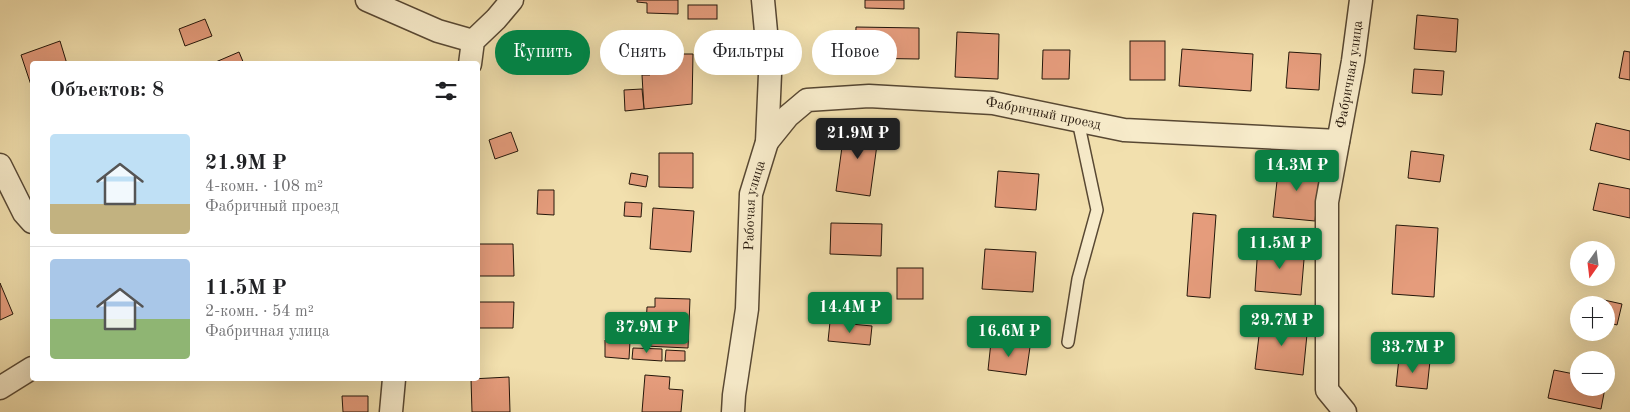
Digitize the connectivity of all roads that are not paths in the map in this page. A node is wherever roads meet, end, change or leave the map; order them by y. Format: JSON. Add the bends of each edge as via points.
{"nodes":[{"id":1,"x":368,"y":0,"type":"edge"},
{"id":2,"x":512,"y":0,"type":"edge"},
{"id":3,"x":763,"y":0,"type":"edge"},
{"id":4,"x":1361,"y":0,"type":"edge"},
{"id":5,"x":473,"y":41,"type":"junction"},
{"id":6,"x":470,"y":61,"type":"edge"},
{"id":7,"x":1078,"y":121,"type":"junction"},
{"id":8,"x":1338,"y":141,"type":"junction"},
{"id":9,"x":767,"y":142,"type":"junction"},
{"id":10,"x":0,"y":165,"type":"edge"},
{"id":11,"x":30,"y":220,"type":"edge"},
{"id":12,"x":1068,"y":342,"type":"dead end"},
{"id":13,"x":30,"y":369,"type":"edge"},
{"id":14,"x":394,"y":381,"type":"edge"},
{"id":15,"x":0,"y":388,"type":"edge"},
{"id":16,"x":391,"y":412,"type":"edge"},
{"id":17,"x":733,"y":412,"type":"edge"},
{"id":18,"x":1345,"y":412,"type":"edge"}],
"edges":[{"from":1,"to":5,"type":"street","via":[[438,31]]},
{"from":2,"to":5,"type":"street"},
{"from":3,"to":9,"type":"street","name":"Рабочая улица","via":[[770,74]]},
{"from":4,"to":8,"type":"street","name":"Фабричная улица","via":[[1354,61]]},
{"from":5,"to":6,"type":"street"},
{"from":7,"to":8,"type":"street","name":"Фабричный проезд","via":[[1124,130]]},
{"from":7,"to":9,"type":"street","name":"Фабричный проезд","via":[[993,103],[869,96],[807,100],[788,116]]},
{"from":7,"to":12,"type":"lane","via":[[1097,210],[1078,279]]},
{"from":8,"to":18,"type":"street","name":"Фабричная улица","via":[[1327,202],[1327,390]]},
{"from":9,"to":17,"type":"street","name":"Рабочая улица","via":[[751,194],[747,309]]},
{"from":10,"to":11,"type":"street"},
{"from":13,"to":15,"type":"street"},
{"from":14,"to":16,"type":"street"}]}
